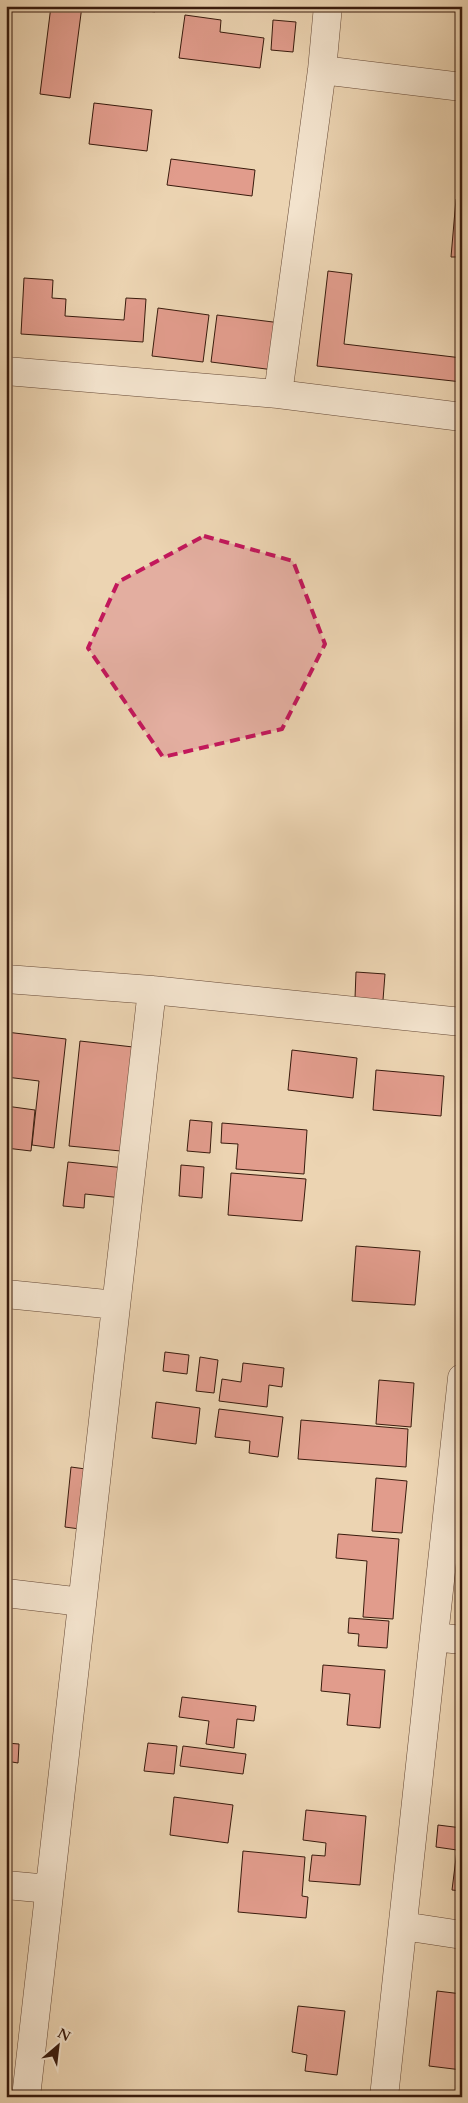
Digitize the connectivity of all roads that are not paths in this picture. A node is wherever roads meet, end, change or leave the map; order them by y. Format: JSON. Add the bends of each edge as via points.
{"nodes":[{"id":1,"x":328,"y":6,"type":"edge"},
{"id":2,"x":322,"y":70,"type":"junction"},
{"id":3,"x":462,"y":87,"type":"edge"},
{"id":4,"x":6,"y":371,"type":"edge"},
{"id":5,"x":278,"y":394,"type":"junction"},
{"id":6,"x":462,"y":417,"type":"edge"},
{"id":7,"x":6,"y":978,"type":"edge"},
{"id":8,"x":152,"y":990,"type":"junction"},
{"id":9,"x":462,"y":1022,"type":"edge"},
{"id":10,"x":6,"y":1294,"type":"edge"},
{"id":11,"x":116,"y":1305,"type":"junction"},
{"id":12,"x":462,"y":1378,"type":"edge"},
{"id":13,"x":6,"y":1593,"type":"edge"},
{"id":14,"x":82,"y":1602,"type":"junction"},
{"id":15,"x":434,"y":1637,"type":"junction"},
{"id":16,"x":462,"y":1640,"type":"edge"},
{"id":17,"x":6,"y":1885,"type":"edge"},
{"id":18,"x":49,"y":1889,"type":"junction"},
{"id":19,"x":402,"y":1926,"type":"junction"},
{"id":20,"x":462,"y":1935,"type":"edge"},
{"id":21,"x":26,"y":2097,"type":"edge"},
{"id":22,"x":384,"y":2097,"type":"edge"}],
"edges":[{"from":1,"to":2,"type":"street"},
{"from":2,"to":3,"type":"street"},
{"from":2,"to":5,"type":"street"},
{"from":4,"to":5,"type":"street"},
{"from":5,"to":6,"type":"street"},
{"from":7,"to":8,"type":"street"},
{"from":8,"to":9,"type":"street"},
{"from":8,"to":11,"type":"street"},
{"from":10,"to":11,"type":"street"},
{"from":11,"to":14,"type":"street"},
{"from":12,"to":15,"type":"street"},
{"from":13,"to":14,"type":"street"},
{"from":14,"to":18,"type":"street"},
{"from":15,"to":16,"type":"street"},
{"from":15,"to":19,"type":"street"},
{"from":17,"to":18,"type":"street"},
{"from":18,"to":21,"type":"street"},
{"from":19,"to":20,"type":"street"},
{"from":19,"to":22,"type":"street"}]}
